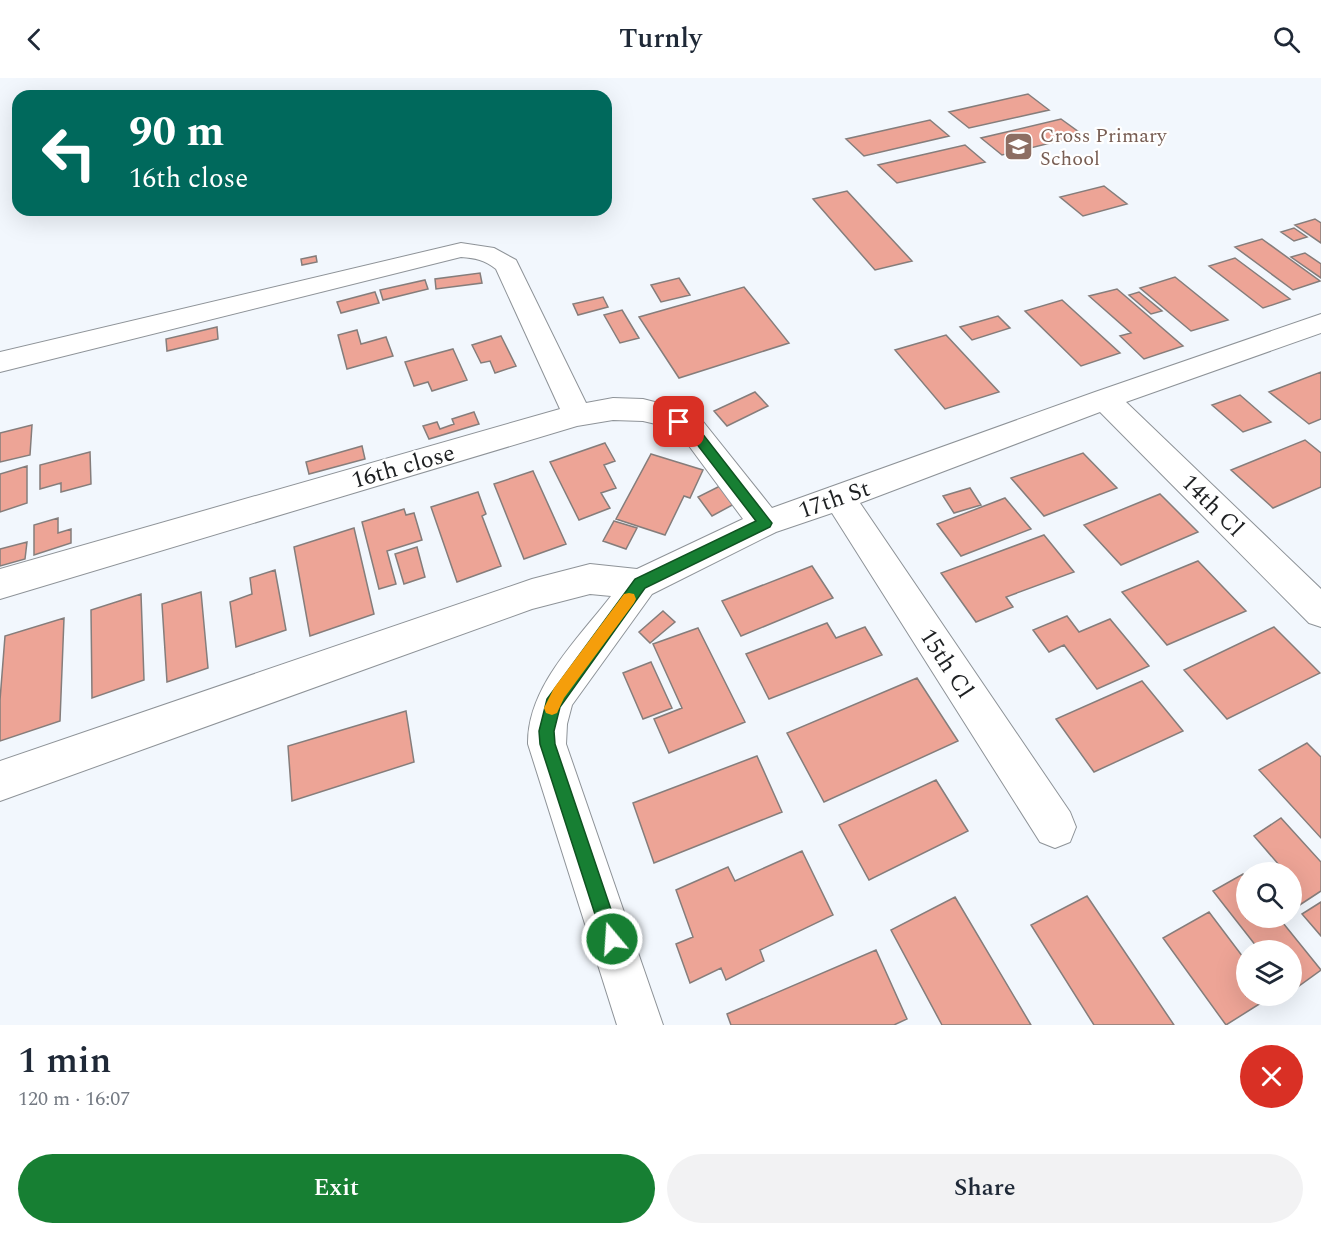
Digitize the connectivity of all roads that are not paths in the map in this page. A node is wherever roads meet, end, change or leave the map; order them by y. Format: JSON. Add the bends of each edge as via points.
{"nodes":[{"id":1,"x":1321,"y":323,"type":"edge"},
{"id":2,"x":0,"y":362,"type":"edge"},
{"id":3,"x":1105,"y":399,"type":"junction"},
{"id":4,"x":577,"y":415,"type":"junction"},
{"id":5,"x":838,"y":498,"type":"junction"},
{"id":6,"x":765,"y":523,"type":"junction"},
{"id":7,"x":0,"y":584,"type":"edge"},
{"id":8,"x":640,"y":584,"type":"junction"},
{"id":9,"x":1321,"y":612,"type":"edge"},
{"id":10,"x":0,"y":781,"type":"edge"},
{"id":11,"x":1055,"y":827,"type":"dead end"},
{"id":12,"x":640,"y":1025,"type":"edge"}],
"edges":[{"from":1,"to":3,"type":"street","name":"17th St"},
{"from":2,"to":4,"type":"street","via":[[462,250],[479,251],[507,265]]},
{"from":3,"to":5,"type":"street","name":"17th St"},
{"from":3,"to":9,"type":"street","name":"14th Cl"},
{"from":4,"to":6,"type":"street","name":"16th close","via":[[614,409],[644,410],[691,427]]},
{"from":4,"to":7,"type":"street","name":"16th close"},
{"from":5,"to":6,"type":"street","name":"17th St"},
{"from":5,"to":11,"type":"street","name":"15th Cl"},
{"from":6,"to":8,"type":"street","name":"17th St"},
{"from":8,"to":10,"type":"street","via":[[590,579],[532,594]]},
{"from":8,"to":12,"type":"street","name":"17th St","via":[[559,693],[546,731]]}]}
